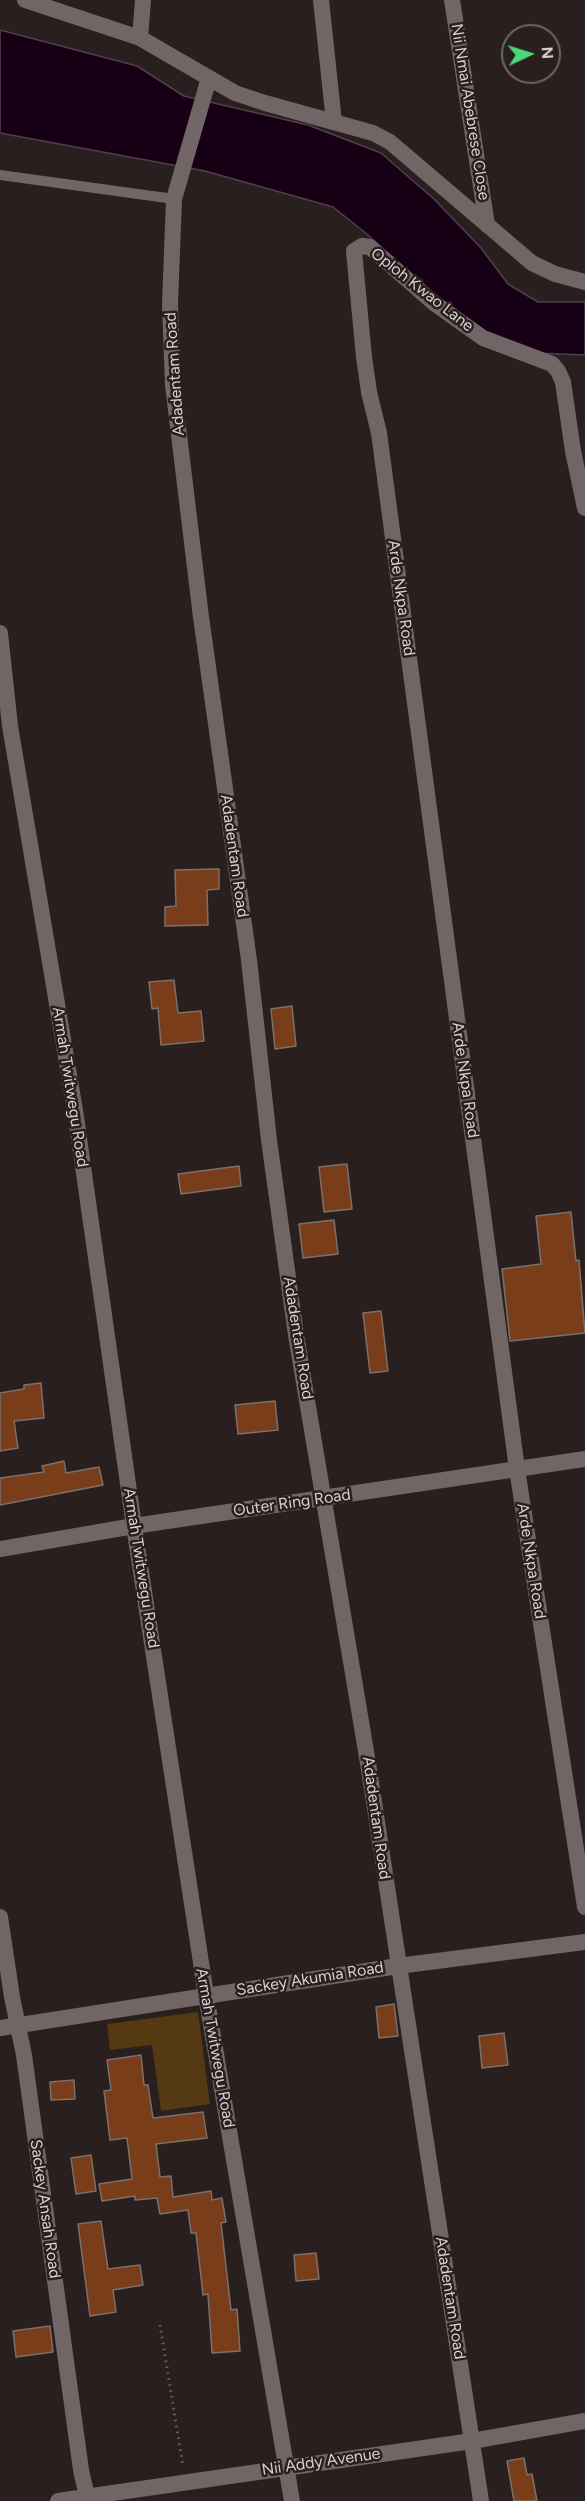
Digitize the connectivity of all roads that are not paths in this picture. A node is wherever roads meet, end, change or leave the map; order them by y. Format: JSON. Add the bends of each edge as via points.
{"nodes":[{"id":1,"x":25,"y":0,"type":"edge"},
{"id":2,"x":143,"y":0,"type":"edge"},
{"id":3,"x":321,"y":0,"type":"edge"},
{"id":4,"x":452,"y":0,"type":"edge"},
{"id":5,"x":141,"y":38,"type":"junction"},
{"id":6,"x":209,"y":78,"type":"junction"},
{"id":7,"x":334,"y":122,"type":"junction"},
{"id":8,"x":0,"y":175,"type":"edge"},
{"id":9,"x":174,"y":200,"type":"junction"},
{"id":10,"x":487,"y":225,"type":"junction"},
{"id":11,"x":354,"y":251,"type":"joint"},
{"id":12,"x":585,"y":282,"type":"edge"},
{"id":13,"x":585,"y":508,"type":"edge"},
{"id":14,"x":0,"y":633,"type":"edge"},
{"id":15,"x":585,"y":1459,"type":"edge"},
{"id":16,"x":517,"y":1469,"type":"junction"},
{"id":17,"x":325,"y":1498,"type":"junction"},
{"id":18,"x":134,"y":1526,"type":"junction"},
{"id":19,"x":0,"y":1549,"type":"edge"},
{"id":20,"x":585,"y":1907,"type":"edge"},
{"id":21,"x":0,"y":1917,"type":"edge"},
{"id":22,"x":585,"y":1942,"type":"edge"},
{"id":23,"x":398,"y":1966,"type":"junction"},
{"id":24,"x":206,"y":1995,"type":"junction"},
{"id":25,"x":19,"y":2025,"type":"junction"},
{"id":26,"x":0,"y":2028,"type":"edge"},
{"id":27,"x":585,"y":2421,"type":"edge"},
{"id":28,"x":472,"y":2441,"type":"junction"},
{"id":29,"x":288,"y":2467,"type":"junction"},
{"id":30,"x":87,"y":2499,"type":"edge"},
{"id":31,"x":58,"y":2501,"type":"edge"},
{"id":32,"x":292,"y":2501,"type":"edge"},
{"id":33,"x":481,"y":2501,"type":"edge"}],
"edges":[{"from":1,"to":5,"type":"street"},
{"from":2,"to":5,"type":"street"},
{"from":3,"to":7,"type":"street"},
{"from":4,"to":10,"type":"street","name":"Nii Nmai Abebrese Close"},
{"from":5,"to":6,"type":"street"},
{"from":6,"to":7,"type":"street","via":[[245,96]]},
{"from":6,"to":9,"type":"street","name":"Adadentam Road"},
{"from":7,"to":10,"type":"street","via":[[390,141]]},
{"from":8,"to":9,"type":"lane"},
{"from":9,"to":17,"type":"street","name":"Adadentam Road","via":[[170,304],[175,397],[269,1140],[296,1335]]},
{"from":10,"to":12,"type":"street","via":[[532,263]]},
{"from":11,"to":13,"type":"street","name":"Oploh Kwao Lane","via":[[370,247],[434,303],[483,338],[552,364],[563,382]]},
{"from":11,"to":16,"type":"street","name":"Arde Nkpa Road","via":[[366,369],[380,445]]},
{"from":14,"to":18,"type":"street","name":"Armah Twitwegu Road","via":[[10,726],[75,1110]]},
{"from":15,"to":16,"type":"street","name":"Outer Ring Road"},
{"from":16,"to":17,"type":"street","name":"Outer Ring Road"},
{"from":16,"to":20,"type":"street","name":"Arde Nkpa Road"},
{"from":17,"to":18,"type":"street","name":"Outer Ring Road"},
{"from":17,"to":23,"type":"street","name":"Adadentam Road"},
{"from":18,"to":19,"type":"street","name":"Outer Ring Road"},
{"from":18,"to":24,"type":"street","name":"Armah Twitwegu Road"},
{"from":21,"to":25,"type":"street","name":"Sackey Ansah Road"},
{"from":22,"to":23,"type":"street","name":"Sackey Akumia Road"},
{"from":23,"to":24,"type":"street","name":"Sackey Akumia Road"},
{"from":23,"to":28,"type":"street","name":"Adadentam Road"},
{"from":24,"to":25,"type":"street","name":"Sackey Akumia Road"},
{"from":24,"to":29,"type":"street","name":"Armah Twitwegu Road"},
{"from":25,"to":26,"type":"street","name":"Sackey Akumia Road"},
{"from":25,"to":30,"type":"street","name":"Sackey Ansah Road"},
{"from":27,"to":28,"type":"street","name":"Nii Addy Avenue"},
{"from":28,"to":29,"type":"street","name":"Nii Addy Avenue"},
{"from":28,"to":33,"type":"street","name":"Adadentam Road"},
{"from":29,"to":30,"type":"street","name":"Nii Addy Avenue"},
{"from":29,"to":32,"type":"street","name":"Armah Twitwegu Road"},
{"from":30,"to":31,"type":"street","name":"Nii Addy Avenue"}]}
